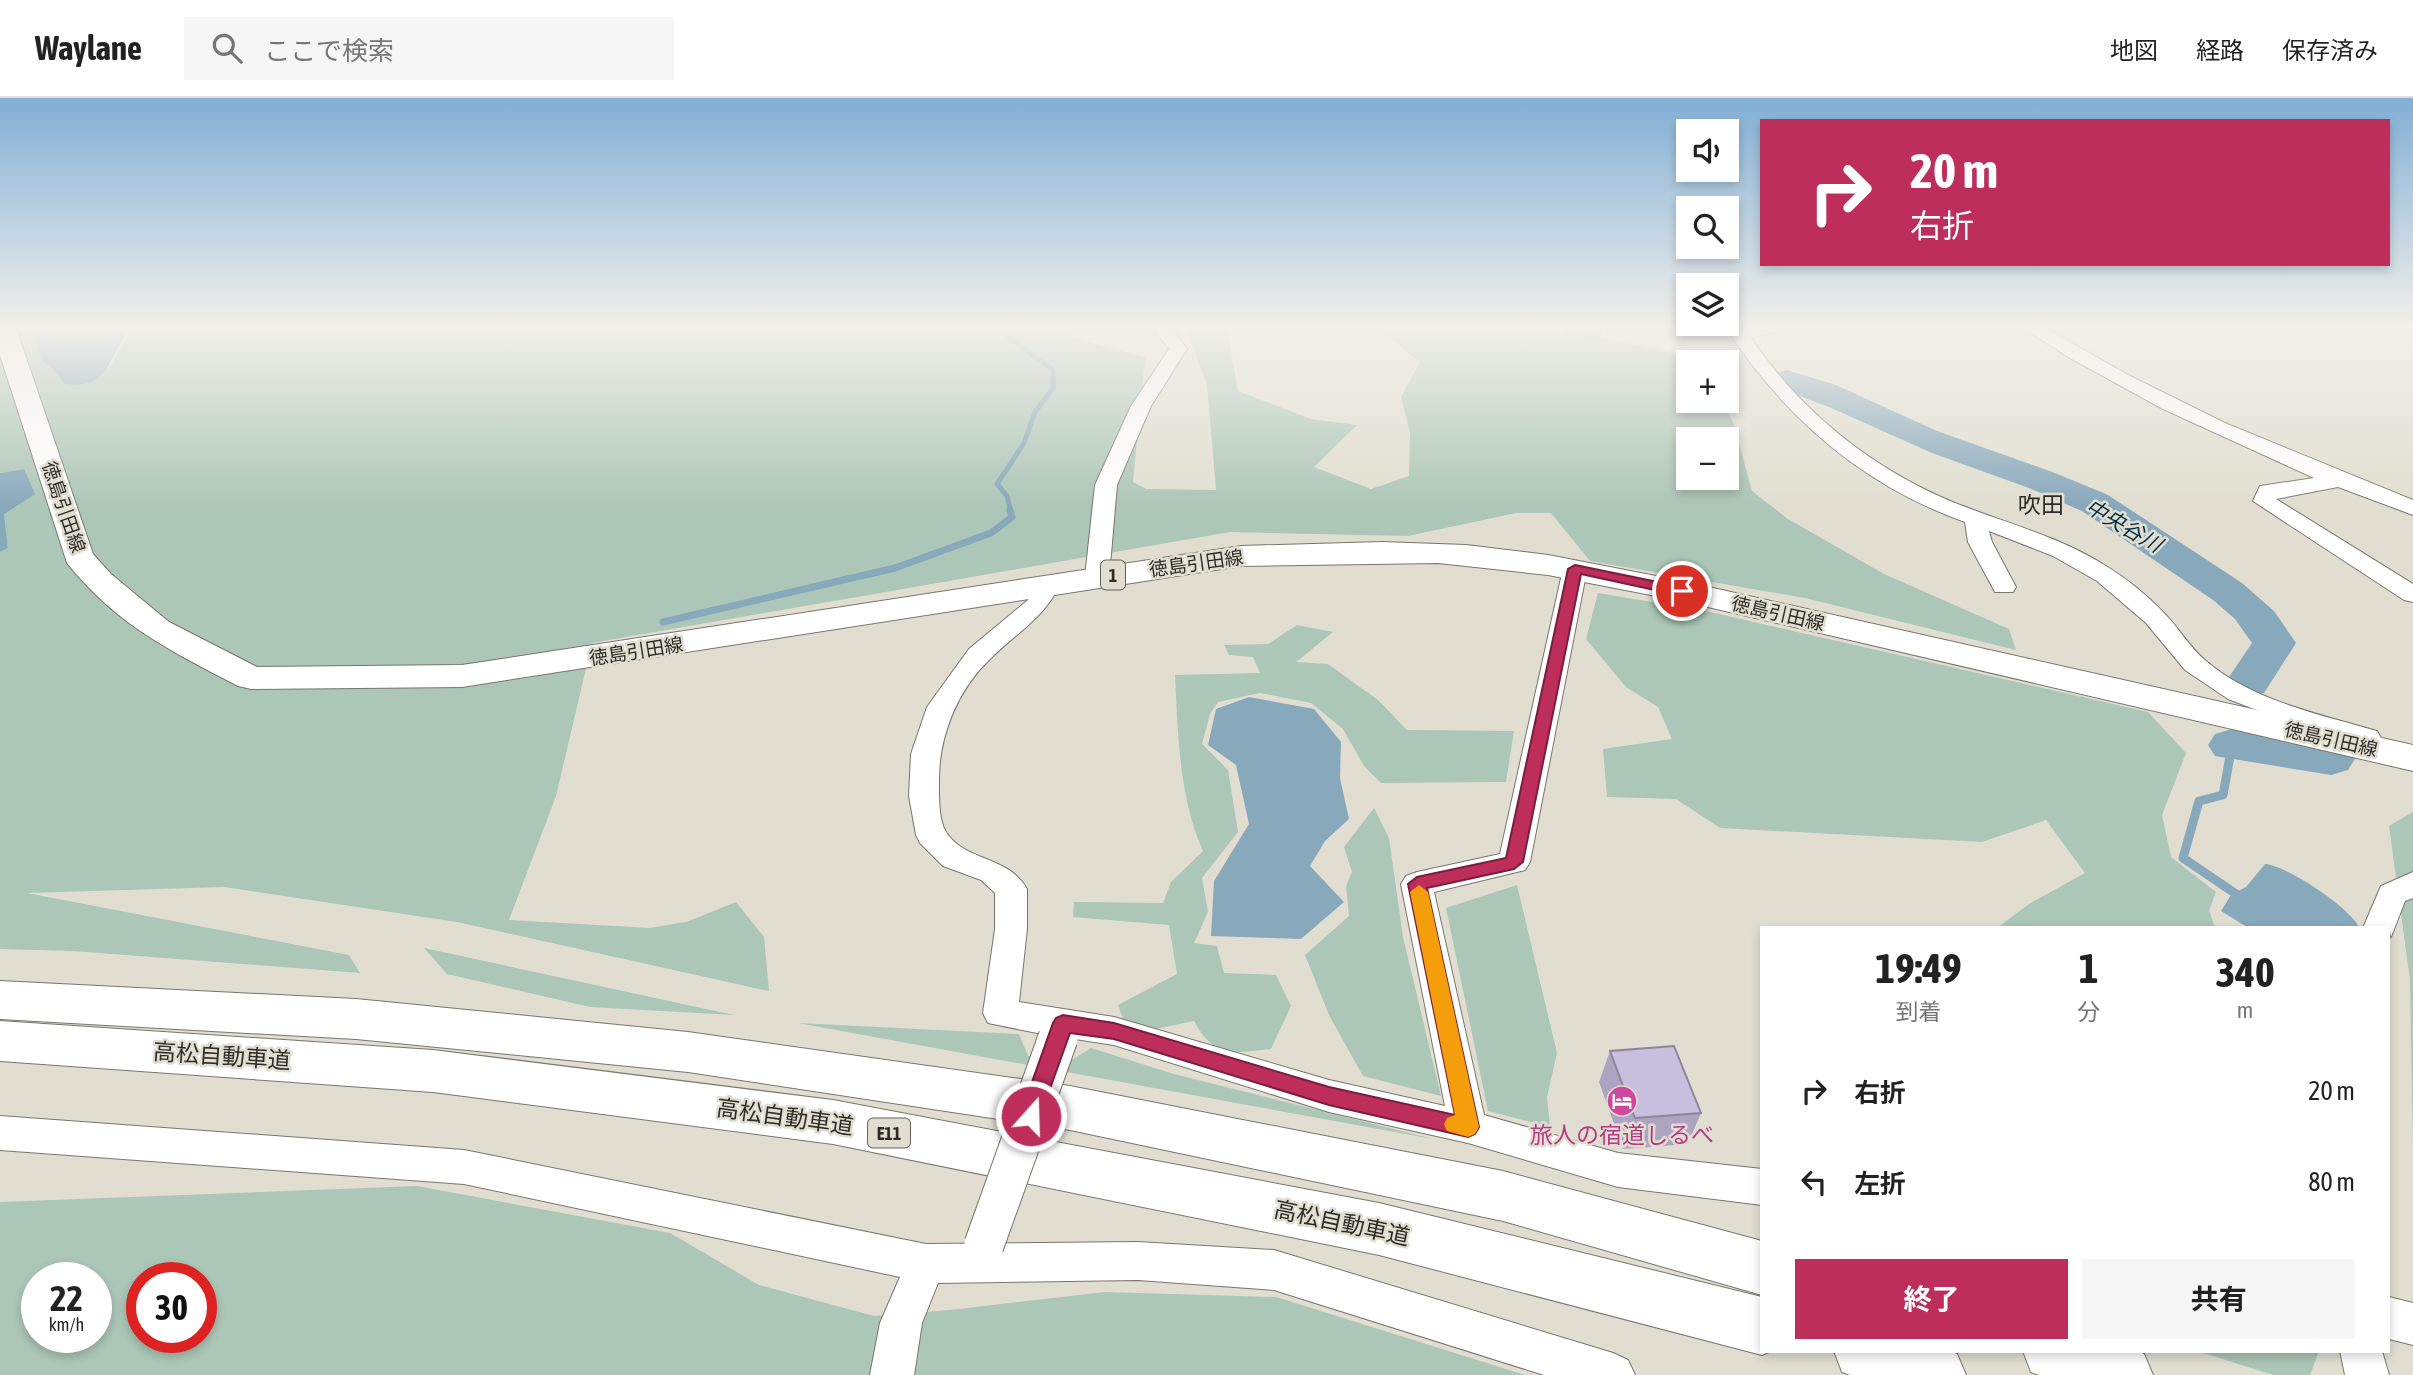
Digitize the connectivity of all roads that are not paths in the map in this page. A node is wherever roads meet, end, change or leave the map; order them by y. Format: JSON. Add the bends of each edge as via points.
{"nodes":[{"id":1,"x":23,"y":388,"type":"edge"},
{"id":2,"x":1153,"y":388,"type":"edge"},
{"id":3,"x":1783,"y":388,"type":"edge"},
{"id":4,"x":2141,"y":388,"type":"edge"},
{"id":5,"x":2338,"y":481,"type":"junction"},
{"id":6,"x":2413,"y":508,"type":"edge"},
{"id":7,"x":1975,"y":517,"type":"junction"},
{"id":8,"x":1575,"y":569,"type":"junction"},
{"id":9,"x":1097,"y":577,"type":"junction"},
{"id":10,"x":1047,"y":586,"type":"junction"},
{"id":11,"x":2004,"y":587,"type":"dead end"},
{"id":12,"x":2413,"y":595,"type":"edge"},
{"id":13,"x":2407,"y":756,"type":"edge"},
{"id":14,"x":2413,"y":884,"type":"edge"},
{"id":15,"x":2380,"y":926,"type":"edge"},
{"id":16,"x":0,"y":989,"type":"edge"},
{"id":17,"x":0,"y":1000,"type":"edge"},
{"id":18,"x":356,"y":1020,"type":"junction"},
{"id":19,"x":1061,"y":1031,"type":"junction"},
{"id":20,"x":0,"y":1041,"type":"edge"},
{"id":21,"x":1468,"y":1127,"type":"junction"},
{"id":22,"x":0,"y":1133,"type":"edge"},
{"id":23,"x":1760,"y":1187,"type":"edge"},
{"id":24,"x":979,"y":1255,"type":"junction"},
{"id":25,"x":926,"y":1262,"type":"junction"},
{"id":26,"x":1760,"y":1267,"type":"edge"},
{"id":27,"x":2390,"y":1318,"type":"edge"},
{"id":28,"x":2413,"y":1324,"type":"edge"},
{"id":29,"x":1760,"y":1325,"type":"edge"},
{"id":30,"x":1869,"y":1353,"type":"edge"},
{"id":31,"x":2058,"y":1353,"type":"edge"},
{"id":32,"x":2362,"y":1353,"type":"edge"},
{"id":33,"x":892,"y":1375,"type":"edge"},
{"id":34,"x":1613,"y":1375,"type":"edge"},
{"id":35,"x":1936,"y":1375,"type":"edge"},
{"id":36,"x":2123,"y":1375,"type":"edge"},
{"id":37,"x":2367,"y":1375,"type":"edge"}],
"edges":[{"from":1,"to":10,"type":"main road","name":"徳島引田線","number":"1","via":[[78,556],[99,581],[157,629],[251,678],[462,676]]},
{"from":2,"to":9,"type":"street","via":[[1106,485]]},
{"from":3,"to":7,"type":"street","via":[[1840,446],[1915,493]]},
{"from":4,"to":5,"type":"street"},
{"from":5,"to":6,"type":"street"},
{"from":5,"to":12,"type":"street","via":[[2268,491],[2264,501]]},
{"from":7,"to":11,"type":"street","via":[[1980,542]]},
{"from":7,"to":13,"type":"street","via":[[2097,570],[2153,617],[2199,669],[2227,687],[2280,710],[2388,744]]},
{"from":8,"to":9,"type":"main road","name":"徳島引田線","number":"1","via":[[1466,555],[1356,551],[1241,556]]},
{"from":8,"to":13,"type":"main road","name":"徳島引田線","number":"1"},
{"from":8,"to":21,"type":"street","via":[[1514,862],[1417,884]]},
{"from":9,"to":10,"type":"main road","name":"徳島引田線","number":"1"},
{"from":10,"to":19,"type":"street","via":[[1038,604],[978,655],[941,708],[925,754],[925,796],[931,835],[954,858],[992,873],[1011,888],[1011,929],[1000,1013]]},
{"from":14,"to":15,"type":"street","via":[[2392,894]]},
{"from":16,"to":18,"type":"main road","via":[[193,1000]]},
{"from":17,"to":18,"type":"main road"},
{"from":18,"to":26,"type":"main road","via":[[688,1052],[1070,1108],[1503,1196]]},
{"from":19,"to":21,"type":"street","via":[[1114,1031],[1329,1096]]},
{"from":19,"to":24,"type":"street","bridge":true},
{"from":20,"to":29,"type":"main road","name":"高松自動車道","number":"E11","via":[[433,1071],[833,1122],[1380,1229]]},
{"from":21,"to":23,"type":"street","via":[[1618,1170]]},
{"from":22,"to":25,"type":"street","via":[[464,1167]]},
{"from":24,"to":25,"type":"street"},
{"from":24,"to":34,"type":"street","via":[[1274,1270]]},
{"from":25,"to":33,"type":"street","via":[[901,1323]]},
{"from":27,"to":28,"type":"street"},
{"from":30,"to":35,"type":"main road"},
{"from":31,"to":36,"type":"main road"},
{"from":32,"to":37,"type":"street"}]}
